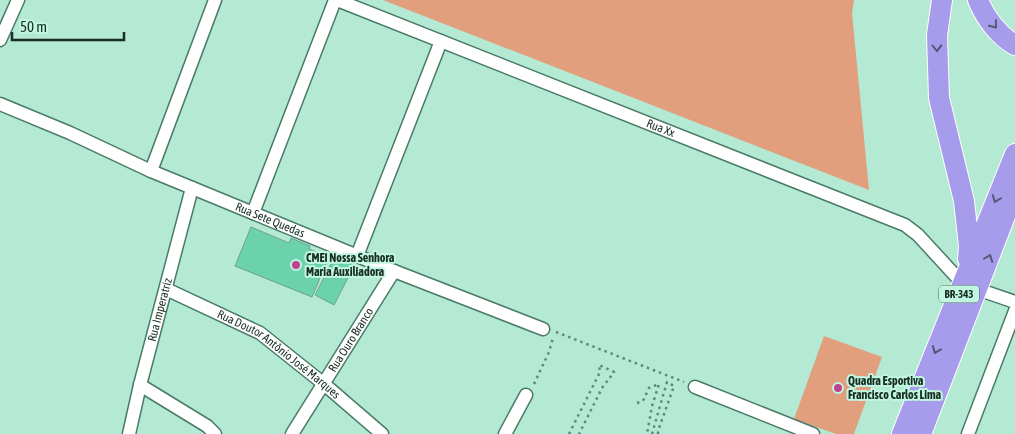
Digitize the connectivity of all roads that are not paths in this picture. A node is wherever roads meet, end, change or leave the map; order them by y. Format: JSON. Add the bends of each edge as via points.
{"nodes":[{"id":1,"x":18,"y":0,"type":"edge"},
{"id":2,"x":214,"y":0,"type":"edge"},
{"id":3,"x":336,"y":0,"type":"edge"},
{"id":4,"x":942,"y":0,"type":"edge"},
{"id":5,"x":978,"y":0,"type":"edge"},
{"id":6,"x":0,"y":40,"type":"edge"},
{"id":7,"x":441,"y":41,"type":"junction"},
{"id":8,"x":1015,"y":45,"type":"edge"},
{"id":9,"x":0,"y":104,"type":"edge"},
{"id":10,"x":1015,"y":154,"type":"edge"},
{"id":11,"x":151,"y":170,"type":"junction"},
{"id":12,"x":192,"y":188,"type":"junction"},
{"id":13,"x":1015,"y":190,"type":"edge"},
{"id":14,"x":253,"y":213,"type":"junction"},
{"id":15,"x":357,"y":256,"type":"junction"},
{"id":16,"x":394,"y":271,"type":"junction"},
{"id":17,"x":969,"y":282,"type":"junction"},
{"id":18,"x":166,"y":289,"type":"junction"},
{"id":19,"x":1015,"y":302,"type":"edge"},
{"id":20,"x":1015,"y":311,"type":"edge"},
{"id":21,"x":547,"y":330,"type":"road end"},
{"id":22,"x":324,"y":384,"type":"junction"},
{"id":23,"x":140,"y":385,"type":"junction"},
{"id":24,"x":694,"y":387,"type":"road end"},
{"id":25,"x":526,"y":395,"type":"road end"},
{"id":26,"x":798,"y":431,"type":"edge"},
{"id":27,"x":129,"y":434,"type":"edge"},
{"id":28,"x":214,"y":434,"type":"edge"},
{"id":29,"x":292,"y":434,"type":"edge"},
{"id":30,"x":382,"y":434,"type":"edge"},
{"id":31,"x":505,"y":434,"type":"edge"},
{"id":32,"x":813,"y":434,"type":"edge"},
{"id":33,"x":902,"y":434,"type":"edge"},
{"id":34,"x":920,"y":434,"type":"edge"},
{"id":35,"x":968,"y":434,"type":"edge"}],
"edges":[{"from":1,"to":6,"type":"street"},
{"from":2,"to":11,"type":"street"},
{"from":3,"to":7,"type":"street","name":"Rua Xx"},
{"from":3,"to":14,"type":"street"},
{"from":4,"to":17,"type":"highway","one_way":true,"via":[[937,34],[939,98],[964,201]]},
{"from":5,"to":8,"type":"highway","one_way":true,"via":[[981,9],[1004,38]]},
{"from":7,"to":15,"type":"street"},
{"from":7,"to":17,"type":"street","name":"Rua Xx","via":[[905,225]]},
{"from":9,"to":11,"type":"street","name":"Rua Sete Quedas"},
{"from":10,"to":17,"type":"highway","number":"BR-343","one_way":true},
{"from":11,"to":12,"type":"street","name":"Rua Sete Quedas"},
{"from":12,"to":14,"type":"street","name":"Rua Sete Quedas"},
{"from":12,"to":18,"type":"street","name":"Rua Imperatriz"},
{"from":17,"to":13,"type":"highway","number":"BR-343","one_way":true},
{"from":14,"to":15,"type":"street","name":"Rua Sete Quedas"},
{"from":15,"to":16,"type":"street","name":"Rua Sete Quedas"},
{"from":16,"to":21,"type":"street","name":"Rua Sete Quedas"},
{"from":16,"to":22,"type":"street","name":"Rua Ouro Branco"},
{"from":17,"to":19,"type":"street"},
{"from":17,"to":33,"type":"highway","number":"BR-343","one_way":true},
{"from":17,"to":34,"type":"highway","number":"BR-343"},
{"from":18,"to":22,"type":"street","name":"Rua Doutor Antônio José Marques","via":[[260,333]]},
{"from":18,"to":23,"type":"street","name":"Rua Imperatriz"},
{"from":20,"to":35,"type":"street"},
{"from":22,"to":29,"type":"street","name":"Rua Ouro Branco"},
{"from":22,"to":30,"type":"street","name":"Rua Doutor Antônio José Marques"},
{"from":23,"to":27,"type":"street","name":"Rua Imperatriz"},
{"from":23,"to":28,"type":"street","via":[[207,426]]},
{"from":24,"to":26,"type":"street"},
{"from":25,"to":31,"type":"street"},
{"from":26,"to":32,"type":"street"}]}
